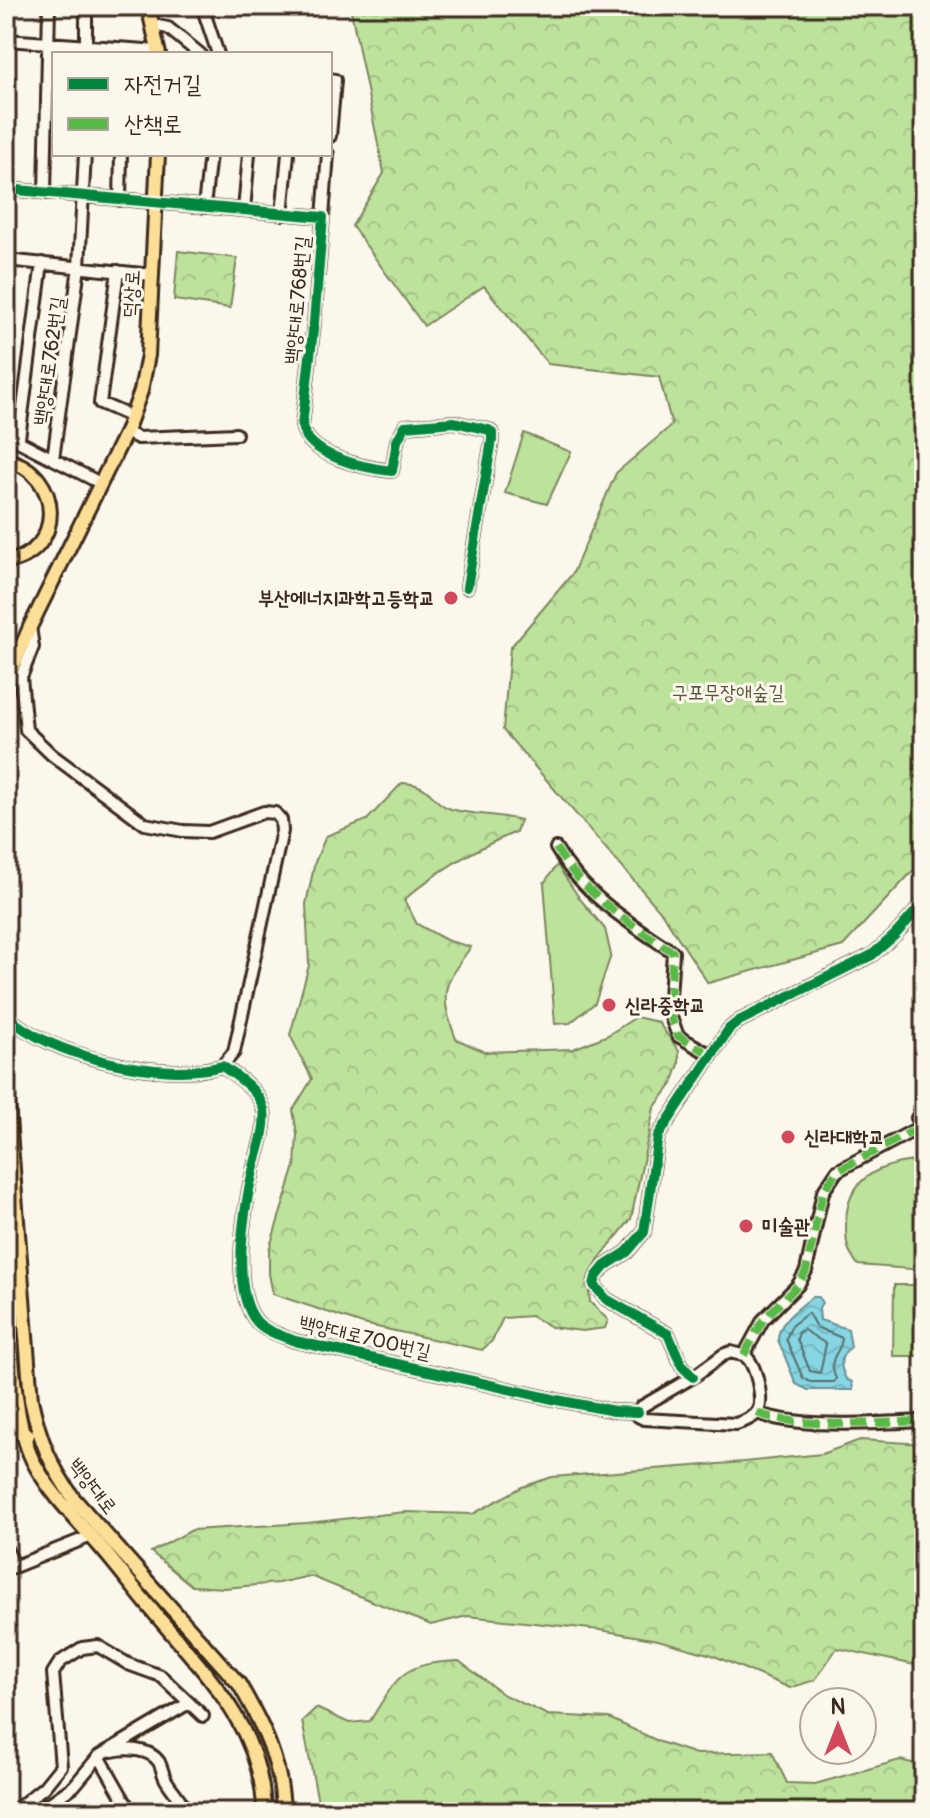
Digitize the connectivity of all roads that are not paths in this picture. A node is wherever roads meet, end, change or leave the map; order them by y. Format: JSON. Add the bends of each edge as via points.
{"nodes":[{"id":1,"x":49,"y":6,"type":"edge"},
{"id":2,"x":86,"y":6,"type":"edge"},
{"id":3,"x":148,"y":6,"type":"edge"},
{"id":4,"x":202,"y":6,"type":"edge"},
{"id":5,"x":153,"y":25,"type":"junction"},
{"id":6,"x":6,"y":40,"type":"edge"},
{"id":7,"x":49,"y":43,"type":"junction"},
{"id":8,"x":86,"y":50,"type":"edge"},
{"id":9,"x":123,"y":51,"type":"edge"},
{"id":10,"x":159,"y":52,"type":"edge"},
{"id":11,"x":198,"y":52,"type":"edge"},
{"id":12,"x":217,"y":52,"type":"edge"},
{"id":13,"x":85,"y":156,"type":"edge"},
{"id":14,"x":121,"y":156,"type":"edge"},
{"id":15,"x":158,"y":156,"type":"edge"},
{"id":16,"x":210,"y":156,"type":"edge"},
{"id":17,"x":249,"y":156,"type":"edge"},
{"id":18,"x":288,"y":156,"type":"edge"},
{"id":19,"x":328,"y":156,"type":"edge"},
{"id":20,"x":6,"y":189,"type":"edge"},
{"id":21,"x":45,"y":193,"type":"junction"},
{"id":22,"x":84,"y":197,"type":"junction"},
{"id":23,"x":120,"y":200,"type":"junction"},
{"id":24,"x":156,"y":203,"type":"junction"},
{"id":25,"x":204,"y":207,"type":"junction"},
{"id":26,"x":244,"y":210,"type":"junction"},
{"id":27,"x":282,"y":214,"type":"junction"},
{"id":28,"x":323,"y":217,"type":"junction"},
{"id":29,"x":6,"y":260,"type":"edge"},
{"id":30,"x":42,"y":263,"type":"junction"},
{"id":31,"x":79,"y":267,"type":"junction"},
{"id":32,"x":118,"y":271,"type":"junction"},
{"id":33,"x":152,"y":275,"type":"junction"},
{"id":34,"x":132,"y":417,"type":"junction"},
{"id":35,"x":126,"y":432,"type":"junction"},
{"id":36,"x":236,"y":434,"type":"dead end"},
{"id":37,"x":53,"y":459,"type":"junction"},
{"id":38,"x":6,"y":460,"type":"edge"},
{"id":39,"x":100,"y":483,"type":"junction"},
{"id":40,"x":6,"y":562,"type":"edge"},
{"id":41,"x":467,"y":587,"type":"dead end"},
{"id":42,"x":30,"y":627,"type":"junction"},
{"id":43,"x":6,"y":690,"type":"edge"},
{"id":44,"x":556,"y":848,"type":"dead end"},
{"id":45,"x":924,"y":902,"type":"edge"},
{"id":46,"x":6,"y":1015,"type":"edge"},
{"id":47,"x":711,"y":1055,"type":"junction"},
{"id":48,"x":222,"y":1066,"type":"junction"},
{"id":49,"x":6,"y":1080,"type":"edge"},
{"id":50,"x":924,"y":1107,"type":"edge"},
{"id":51,"x":922,"y":1128,"type":"edge"},
{"id":52,"x":6,"y":1268,"type":"edge"},
{"id":53,"x":8,"y":1329,"type":"edge"},
{"id":54,"x":744,"y":1355,"type":"junction"},
{"id":55,"x":693,"y":1377,"type":"junction"},
{"id":56,"x":638,"y":1412,"type":"junction"},
{"id":57,"x":757,"y":1413,"type":"junction"},
{"id":58,"x":924,"y":1421,"type":"edge"},
{"id":59,"x":6,"y":1428,"type":"edge"},
{"id":60,"x":23,"y":1434,"type":"junction"},
{"id":61,"x":39,"y":1436,"type":"junction"},
{"id":62,"x":91,"y":1536,"type":"junction"},
{"id":63,"x":6,"y":1549,"type":"edge"},
{"id":64,"x":10,"y":1568,"type":"edge"},
{"id":65,"x":189,"y":1703,"type":"junction"},
{"id":66,"x":203,"y":1716,"type":"dead end"},
{"id":67,"x":99,"y":1756,"type":"junction"},
{"id":68,"x":19,"y":1807,"type":"dead end"},
{"id":69,"x":37,"y":1812,"type":"edge"},
{"id":70,"x":119,"y":1812,"type":"edge"},
{"id":71,"x":186,"y":1812,"type":"edge"},
{"id":72,"x":264,"y":1812,"type":"edge"},
{"id":73,"x":283,"y":1812,"type":"edge"}],
"edges":[{"from":1,"to":7,"type":"street"},
{"from":2,"to":8,"type":"street"},
{"from":3,"to":5,"type":"main road"},
{"from":4,"to":12,"type":"street"},
{"from":5,"to":10,"type":"main road"},
{"from":5,"to":11,"type":"street","via":[[168,28]]},
{"from":6,"to":7,"type":"street"},
{"from":7,"to":8,"type":"street"},
{"from":7,"to":21,"type":"street"},
{"from":8,"to":9,"type":"street"},
{"from":9,"to":10,"type":"street"},
{"from":13,"to":22,"type":"street"},
{"from":14,"to":23,"type":"street"},
{"from":15,"to":24,"type":"main road","name":"덕상로"},
{"from":16,"to":25,"type":"street"},
{"from":17,"to":26,"type":"street"},
{"from":18,"to":27,"type":"street","name":"백양대로768번길"},
{"from":19,"to":28,"type":"street","name":"백양대로768번길"},
{"from":20,"to":21,"type":"street","name":"백양대로768번길"},
{"from":21,"to":22,"type":"street","name":"백양대로768번길"},
{"from":22,"to":23,"type":"street","name":"백양대로768번길"},
{"from":22,"to":31,"type":"street"},
{"from":23,"to":24,"type":"street","name":"백양대로768번길"},
{"from":24,"to":25,"type":"street","name":"백양대로768번길"},
{"from":24,"to":33,"type":"main road","name":"덕상로"},
{"from":25,"to":26,"type":"street","name":"백양대로768번길"},
{"from":26,"to":27,"type":"street","name":"백양대로768번길"},
{"from":27,"to":28,"type":"street","name":"백양대로768번길"},
{"from":28,"to":41,"type":"street","name":"백양대로768번길","via":[[302,425],[305,438],[321,451],[392,471],[405,426],[441,421],[492,433]]},
{"from":29,"to":30,"type":"street"},
{"from":30,"to":31,"type":"street"},
{"from":30,"to":37,"type":"street","name":"백양대로762번길","via":[[19,438]]},
{"from":31,"to":32,"type":"street"},
{"from":31,"to":37,"type":"street","name":"백양대로762번길"},
{"from":32,"to":33,"type":"street"},
{"from":32,"to":34,"type":"street","via":[[100,403]]},
{"from":33,"to":34,"type":"main road","name":"덕상로","via":[[148,355]]},
{"from":34,"to":35,"type":"main road","name":"덕상로"},
{"from":35,"to":36,"type":"street","via":[[138,438]]},
{"from":35,"to":39,"type":"main road","name":"덕상로"},
{"from":37,"to":39,"type":"street","name":"백양대로762번길"},
{"from":38,"to":40,"type":"main road","via":[[32,473],[50,504],[43,539],[25,557]]},
{"from":39,"to":42,"type":"main road","name":"덕상로"},
{"from":42,"to":43,"type":"main road","name":"덕상로"},
{"from":42,"to":48,"type":"street","name":"덕상로","via":[[33,647],[21,677],[26,730],[52,755],[145,824],[209,832],[264,812],[281,820],[234,1052]]},
{"from":44,"to":47,"type":"street","via":[[588,890],[673,952],[673,1024],[678,1036]]},
{"from":45,"to":47,"type":"street","via":[[872,955],[739,1021]]},
{"from":46,"to":48,"type":"street","via":[[79,1056],[202,1071]]},
{"from":47,"to":55,"type":"street","via":[[658,1136],[644,1232],[605,1266],[594,1285],[606,1299],[668,1334]]},
{"from":48,"to":56,"type":"street","name":"백양대로700번길","via":[[252,1089],[264,1109],[240,1276],[248,1307],[260,1325],[295,1341],[571,1403]]},
{"from":49,"to":61,"type":"main road","name":"백양대로","via":[[31,1400]]},
{"from":50,"to":51,"type":"street","via":[[917,1118]]},
{"from":51,"to":54,"type":"street","via":[[837,1171],[823,1192],[806,1271],[763,1320]]},
{"from":52,"to":53,"type":"main road","name":"백양대로"},
{"from":53,"to":60,"type":"main road","name":"백양대로"},
{"from":54,"to":55,"type":"street","via":[[723,1355]]},
{"from":54,"to":57,"type":"street","via":[[757,1382]]},
{"from":55,"to":56,"type":"street"},
{"from":56,"to":57,"type":"street","via":[[644,1419],[736,1424]]},
{"from":57,"to":58,"type":"street","via":[[774,1419],[850,1423]]},
{"from":59,"to":60,"type":"main road"},
{"from":60,"to":61,"type":"main road"},
{"from":60,"to":62,"type":"main road","name":"백양대로","via":[[44,1480]]},
{"from":61,"to":73,"type":"main road","name":"백양대로","via":[[53,1470],[74,1499],[239,1684],[273,1750]]},
{"from":62,"to":64,"type":"street"},
{"from":62,"to":72,"type":"main road","name":"백양대로","via":[[230,1702],[255,1758]]},
{"from":63,"to":64,"type":"street"},
{"from":65,"to":66,"type":"street"},
{"from":65,"to":67,"type":"street"},
{"from":65,"to":68,"type":"street","via":[[153,1672],[98,1646],[82,1648],[53,1673],[61,1766]]},
{"from":67,"to":69,"type":"street","via":[[74,1786]]},
{"from":67,"to":70,"type":"street","via":[[128,1807]]},
{"from":67,"to":71,"type":"street","via":[[115,1750],[146,1752],[158,1760]]}]}
